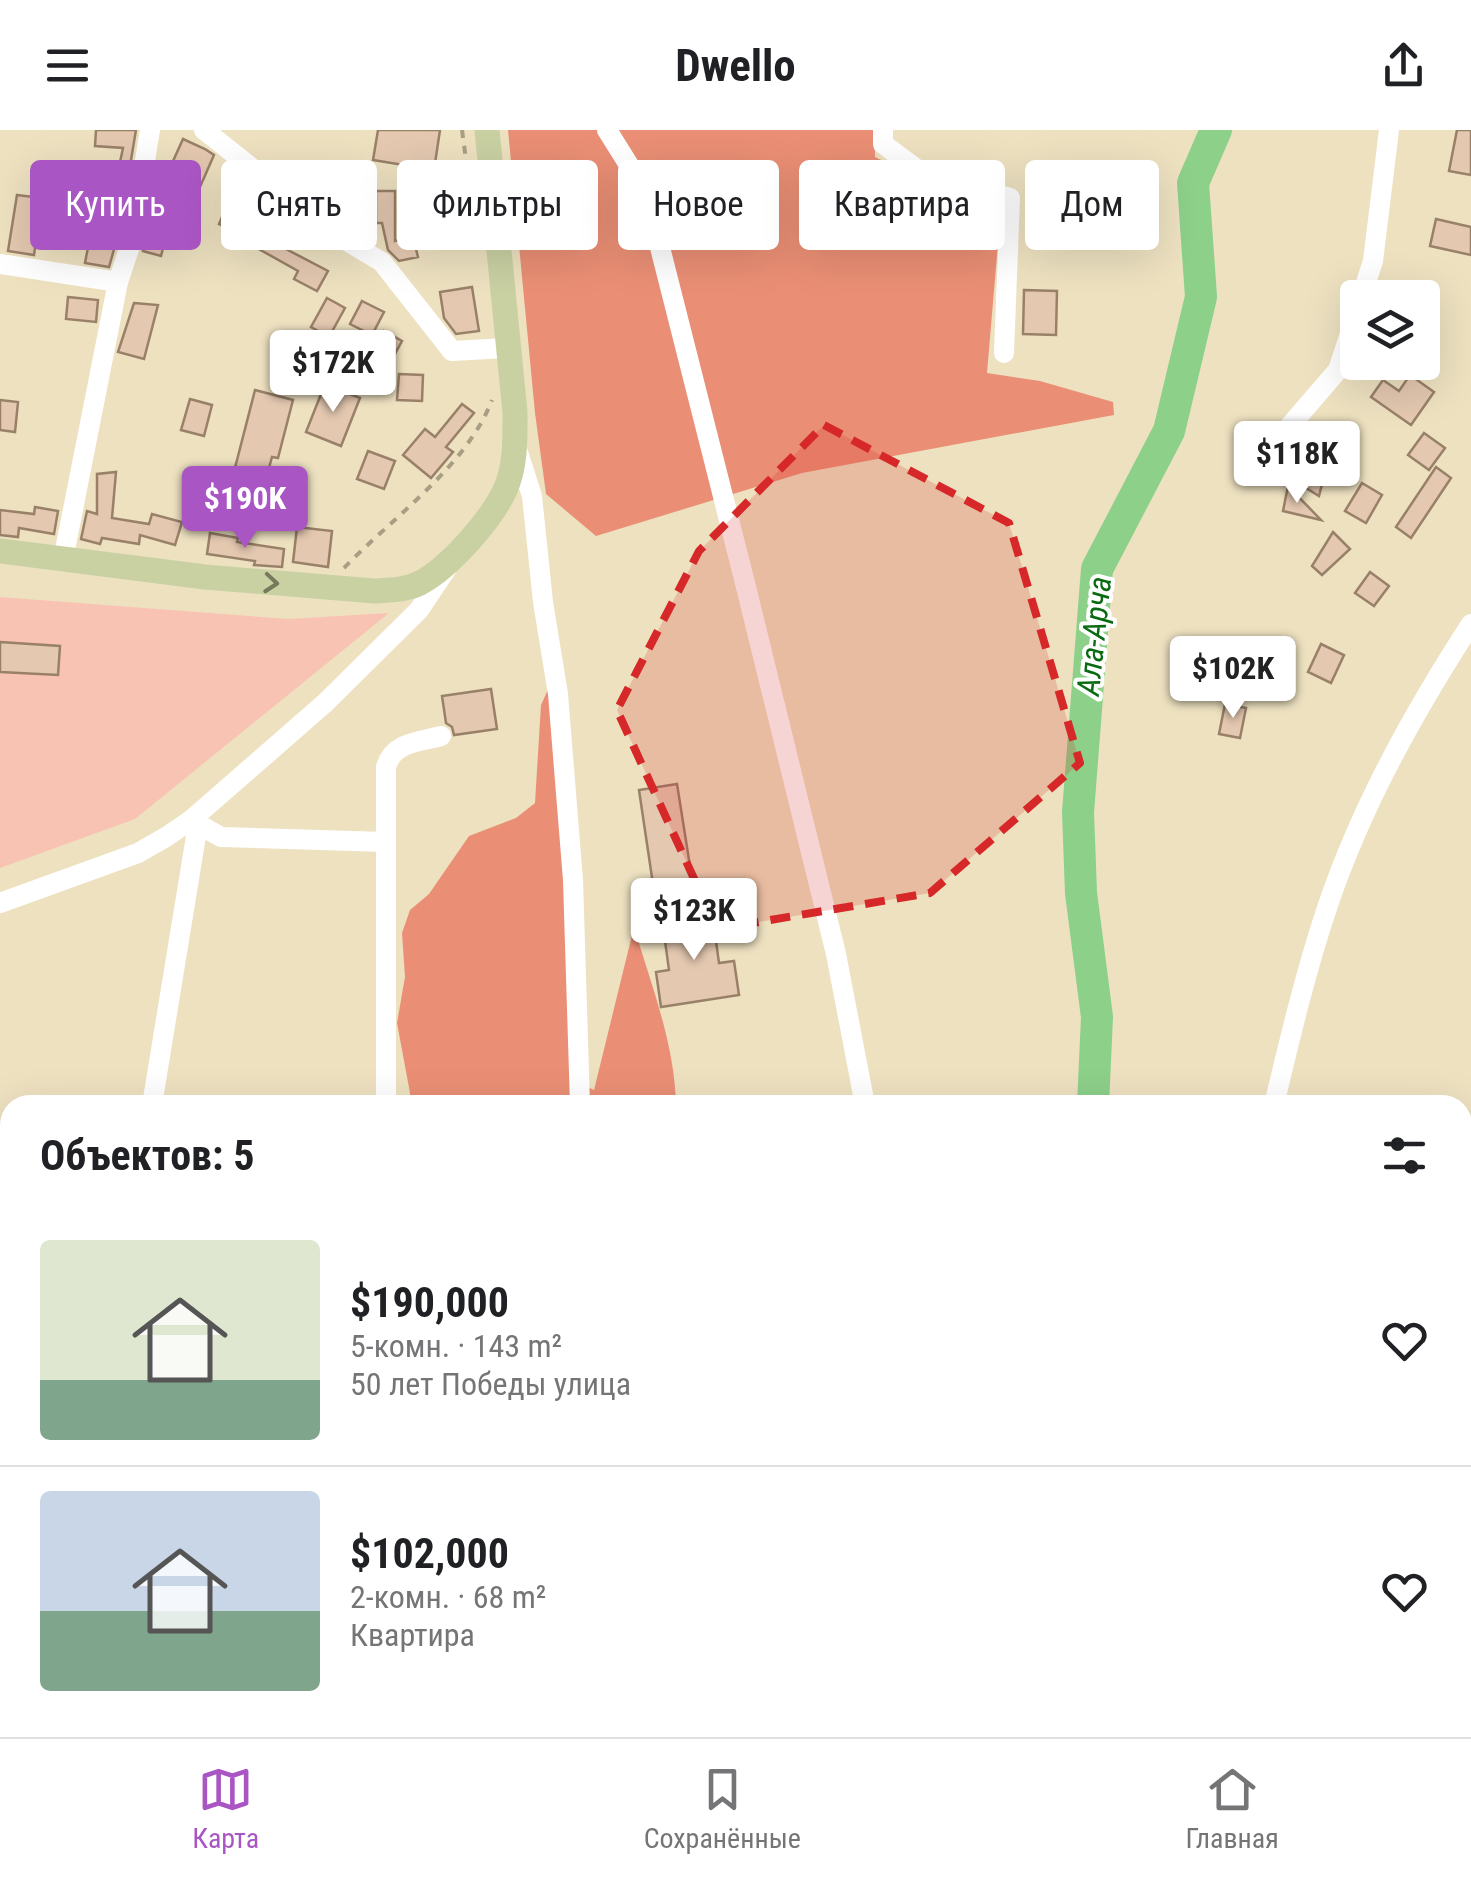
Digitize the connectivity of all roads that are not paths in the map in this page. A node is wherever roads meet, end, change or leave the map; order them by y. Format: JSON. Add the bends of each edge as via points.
{"nodes":[{"id":1,"x":150,"y":130,"type":"edge"},
{"id":2,"x":204,"y":130,"type":"edge"},
{"id":3,"x":487,"y":130,"type":"edge"},
{"id":4,"x":607,"y":130,"type":"edge"},
{"id":5,"x":883,"y":130,"type":"edge"},
{"id":6,"x":1389,"y":130,"type":"edge"},
{"id":7,"x":0,"y":264,"type":"edge"},
{"id":8,"x":1367,"y":280,"type":"edge"},
{"id":9,"x":118,"y":282,"type":"junction"},
{"id":10,"x":507,"y":348,"type":"junction"},
{"id":11,"x":1004,"y":353,"type":"dead end"},
{"id":12,"x":1340,"y":364,"type":"edge"},
{"id":13,"x":515,"y":444,"type":"junction"},
{"id":14,"x":1254,"y":470,"type":"dead end"},
{"id":15,"x":0,"y":552,"type":"edge"},
{"id":16,"x":457,"y":554,"type":"junction"},
{"id":17,"x":63,"y":560,"type":"junction"},
{"id":18,"x":1471,"y":624,"type":"edge"},
{"id":19,"x":441,"y":736,"type":"dead end"},
{"id":20,"x":195,"y":822,"type":"junction"},
{"id":21,"x":386,"y":842,"type":"junction"},
{"id":22,"x":0,"y":904,"type":"edge"},
{"id":23,"x":154,"y":1095,"type":"edge"},
{"id":24,"x":386,"y":1095,"type":"edge"},
{"id":25,"x":580,"y":1095,"type":"edge"},
{"id":26,"x":863,"y":1095,"type":"edge"},
{"id":27,"x":1277,"y":1095,"type":"edge"}],
"edges":[{"from":1,"to":9,"type":"street","via":[[132,240]]},
{"from":2,"to":10,"type":"street","via":[[335,234],[382,262],[452,351]]},
{"from":3,"to":10,"type":"main road"},
{"from":4,"to":26,"type":"street","via":[[649,204],[832,936]]},
{"from":5,"to":11,"type":"street","via":[[882,144],[918,170],[1010,198]]},
{"from":6,"to":8,"type":"street"},
{"from":7,"to":9,"type":"street"},
{"from":9,"to":17,"type":"street"},
{"from":10,"to":13,"type":"main road"},
{"from":12,"to":14,"type":"street"},
{"from":13,"to":16,"type":"main road","via":[[506,489]]},
{"from":13,"to":25,"type":"street","via":[[532,496],[558,694],[574,880]]},
{"from":15,"to":17,"type":"main road"},
{"from":17,"to":16,"type":"main road","one_way":true,"via":[[396,590],[417,585]]},
{"from":16,"to":20,"type":"street","via":[[419,610]]},
{"from":18,"to":27,"type":"street","via":[[1388,765],[1329,902]]},
{"from":19,"to":21,"type":"street","via":[[399,746],[389,756]]},
{"from":20,"to":21,"type":"street","via":[[221,837]]},
{"from":20,"to":22,"type":"street","via":[[138,853]]},
{"from":20,"to":23,"type":"street"},
{"from":21,"to":24,"type":"street"}]}
